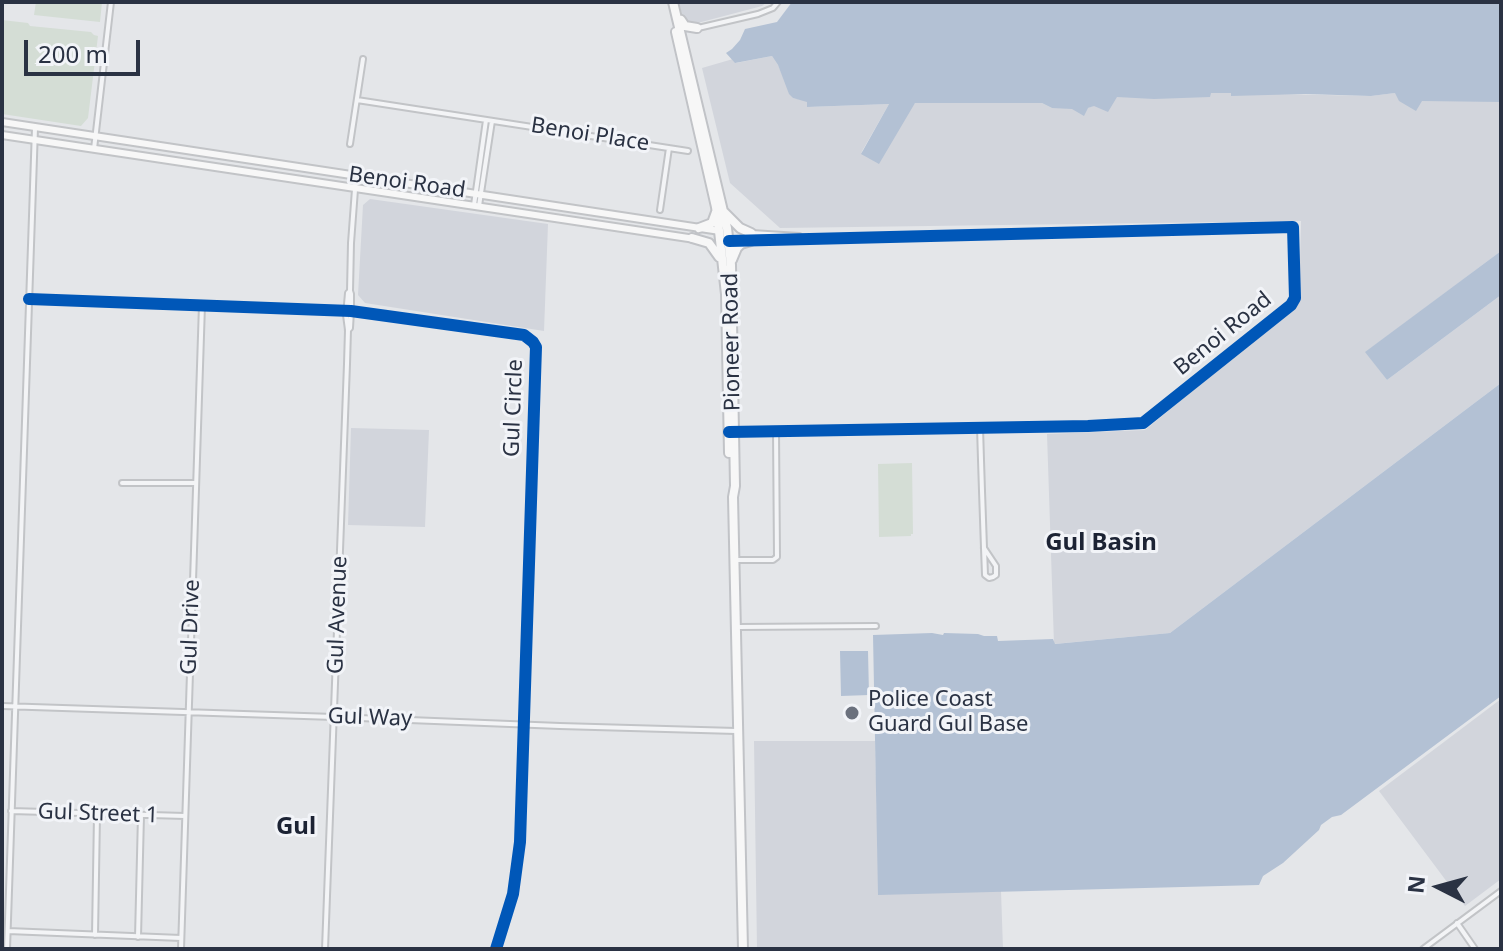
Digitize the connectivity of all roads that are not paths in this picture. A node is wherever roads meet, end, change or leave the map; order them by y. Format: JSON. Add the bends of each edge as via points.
{"nodes":[{"id":1,"x":111,"y":2,"type":"edge"},
{"id":2,"x":671,"y":2,"type":"edge"},
{"id":3,"x":778,"y":2,"type":"edge"},
{"id":4,"x":677,"y":15,"type":"junction"},
{"id":5,"x":697,"y":28,"type":"junction"},
{"id":6,"x":679,"y":32,"type":"junction"},
{"id":7,"x":685,"y":46,"type":"junction"},
{"id":8,"x":363,"y":59,"type":"dead end"},
{"id":9,"x":685,"y":60,"type":"junction"},
{"id":10,"x":357,"y":100,"type":"junction"},
{"id":11,"x":489,"y":121,"type":"junction"},
{"id":12,"x":2,"y":122,"type":"edge"},
{"id":13,"x":35,"y":127,"type":"junction"},
{"id":14,"x":2,"y":135,"type":"edge"},
{"id":15,"x":96,"y":136,"type":"junction"},
{"id":16,"x":34,"y":141,"type":"junction"},
{"id":17,"x":350,"y":144,"type":"dead end"},
{"id":18,"x":669,"y":148,"type":"junction"},
{"id":19,"x":94,"y":149,"type":"junction"},
{"id":20,"x":688,"y":151,"type":"dead end"},
{"id":21,"x":356,"y":176,"type":"junction"},
{"id":22,"x":354,"y":187,"type":"junction"},
{"id":23,"x":478,"y":194,"type":"junction"},
{"id":24,"x":476,"y":206,"type":"junction"},
{"id":25,"x":720,"y":209,"type":"junction"},
{"id":26,"x":660,"y":210,"type":"dead end"},
{"id":27,"x":699,"y":228,"type":"junction"},
{"id":28,"x":724,"y":236,"type":"junction"},
{"id":29,"x":751,"y":237,"type":"junction"},
{"id":30,"x":692,"y":238,"type":"junction"},
{"id":31,"x":727,"y":265,"type":"junction"},
{"id":32,"x":29,"y":299,"type":"junction"},
{"id":33,"x":202,"y":305,"type":"junction"},
{"id":34,"x":349,"y":311,"type":"junction"},
{"id":35,"x":980,"y":427,"type":"junction"},
{"id":36,"x":776,"y":431,"type":"junction"},
{"id":37,"x":732,"y":432,"type":"junction"},
{"id":38,"x":122,"y":483,"type":"dead end"},
{"id":39,"x":195,"y":483,"type":"junction"},
{"id":40,"x":984,"y":548,"type":"junction"},
{"id":41,"x":735,"y":560,"type":"junction"},
{"id":42,"x":876,"y":626,"type":"dead end"},
{"id":43,"x":735,"y":628,"type":"junction"},
{"id":44,"x":2,"y":706,"type":"edge"},
{"id":45,"x":15,"y":706,"type":"junction"},
{"id":46,"x":188,"y":712,"type":"junction"},
{"id":47,"x":334,"y":717,"type":"junction"},
{"id":48,"x":524,"y":725,"type":"junction"},
{"id":49,"x":739,"y":731,"type":"junction"},
{"id":50,"x":11,"y":811,"type":"junction"},
{"id":51,"x":97,"y":815,"type":"junction"},
{"id":52,"x":141,"y":815,"type":"junction"},
{"id":53,"x":186,"y":816,"type":"junction"},
{"id":54,"x":1501,"y":891,"type":"edge"},
{"id":55,"x":1457,"y":923,"type":"junction"},
{"id":56,"x":8,"y":931,"type":"junction"},
{"id":57,"x":95,"y":935,"type":"junction"},
{"id":58,"x":138,"y":937,"type":"junction"},
{"id":59,"x":181,"y":938,"type":"junction"},
{"id":60,"x":7,"y":949,"type":"edge"},
{"id":61,"x":181,"y":949,"type":"edge"},
{"id":62,"x":325,"y":949,"type":"edge"},
{"id":63,"x":496,"y":949,"type":"edge"},
{"id":64,"x":743,"y":949,"type":"edge"},
{"id":65,"x":1423,"y":949,"type":"edge"},
{"id":66,"x":1475,"y":949,"type":"edge"}],
"edges":[{"from":1,"to":15,"type":"street"},
{"from":2,"to":4,"type":"main road","name":"Pioneer Road"},
{"from":2,"to":6,"type":"main road","name":"Pioneer Road"},
{"from":3,"to":5,"type":"street","via":[[758,14]]},
{"from":4,"to":5,"type":"main road","via":[[685,26]]},
{"from":4,"to":6,"type":"main road","name":"Pioneer Road"},
{"from":5,"to":6,"type":"street"},
{"from":5,"to":7,"type":"main road"},
{"from":6,"to":7,"type":"main road","name":"Pioneer Road"},
{"from":6,"to":9,"type":"main road","name":"Pioneer Road"},
{"from":7,"to":9,"type":"main road","name":"Pioneer Road"},
{"from":8,"to":10,"type":"street"},
{"from":9,"to":25,"type":"main road","name":"Pioneer Road"},
{"from":10,"to":11,"type":"street","name":"Benoi Place"},
{"from":10,"to":17,"type":"street"},
{"from":11,"to":18,"type":"street","name":"Benoi Place"},
{"from":11,"to":23,"type":"street"},
{"from":12,"to":13,"type":"main road","name":"Benoi Road"},
{"from":13,"to":15,"type":"main road","name":"Benoi Road"},
{"from":13,"to":16,"type":"street"},
{"from":14,"to":16,"type":"main road","name":"Benoi Road"},
{"from":15,"to":19,"type":"street"},
{"from":15,"to":21,"type":"main road","name":"Benoi Road"},
{"from":16,"to":19,"type":"main road","name":"Benoi Road"},
{"from":16,"to":32,"type":"street"},
{"from":18,"to":20,"type":"street","name":"Benoi Place"},
{"from":18,"to":26,"type":"street"},
{"from":19,"to":22,"type":"main road","name":"Benoi Road"},
{"from":21,"to":22,"type":"street","name":"Gul Avenue"},
{"from":21,"to":23,"type":"main road","name":"Benoi Road"},
{"from":22,"to":24,"type":"main road","name":"Benoi Road"},
{"from":22,"to":34,"type":"street","name":"Gul Avenue"},
{"from":23,"to":24,"type":"street"},
{"from":23,"to":27,"type":"main road","name":"Benoi Road"},
{"from":24,"to":30,"type":"main road","name":"Benoi Road"},
{"from":25,"to":27,"type":"main road","via":[[712,223]]},
{"from":25,"to":28,"type":"main road","name":"Pioneer Road"},
{"from":25,"to":29,"type":"main road"},
{"from":27,"to":28,"type":"main road","name":"Benoi Road"},
{"from":28,"to":29,"type":"street","name":"Benoi Road"},
{"from":28,"to":29,"type":"street","name":"Benoi Road"},
{"from":28,"to":30,"type":"main road","name":"Benoi Road"},
{"from":28,"to":31,"type":"main road","name":"Pioneer Road"},
{"from":29,"to":31,"type":"main road"},
{"from":29,"to":35,"type":"street","name":"Benoi Road","via":[[1293,227],[1293,303],[1146,422]]},
{"from":30,"to":31,"type":"main road","via":[[709,243]]},
{"from":31,"to":37,"type":"main road","name":"Pioneer Road"},
{"from":32,"to":33,"type":"street","name":"Gul Circle"},
{"from":32,"to":45,"type":"street"},
{"from":33,"to":34,"type":"street","name":"Gul Circle"},
{"from":33,"to":39,"type":"street","name":"Gul Drive"},
{"from":34,"to":47,"type":"street","name":"Gul Avenue"},
{"from":34,"to":48,"type":"street","name":"Gul Circle","via":[[524,335],[536,347]]},
{"from":35,"to":36,"type":"street","name":"Benoi Road"},
{"from":35,"to":40,"type":"street"},
{"from":36,"to":37,"type":"street","name":"Benoi Road"},
{"from":36,"to":41,"type":"street","via":[[777,555],[773,560]]},
{"from":37,"to":41,"type":"main road","name":"Pioneer Road"},
{"from":38,"to":39,"type":"street"},
{"from":39,"to":46,"type":"street","name":"Gul Drive"},
{"from":40,"to":40,"type":"street","via":[[996,566],[996,575],[989,578]]},
{"from":41,"to":43,"type":"main road","name":"Pioneer Road"},
{"from":42,"to":43,"type":"street"},
{"from":43,"to":49,"type":"main road","name":"Pioneer Road"},
{"from":44,"to":45,"type":"street","name":"Gul Way"},
{"from":45,"to":46,"type":"street","name":"Gul Way"},
{"from":45,"to":50,"type":"street"},
{"from":46,"to":47,"type":"street","name":"Gul Way"},
{"from":46,"to":53,"type":"street","name":"Gul Drive"},
{"from":47,"to":48,"type":"street","name":"Gul Way"},
{"from":47,"to":62,"type":"street","name":"Gul Avenue"},
{"from":48,"to":49,"type":"street","name":"Gul Way"},
{"from":48,"to":63,"type":"street","name":"Gul Circle","via":[[520,842],[513,894]]},
{"from":49,"to":64,"type":"main road","name":"Pioneer Road"},
{"from":50,"to":51,"type":"street","name":"Gul Street 1"},
{"from":50,"to":56,"type":"street"},
{"from":51,"to":52,"type":"street","name":"Gul Street 1"},
{"from":51,"to":57,"type":"street"},
{"from":52,"to":53,"type":"street","name":"Gul Street 1"},
{"from":52,"to":58,"type":"street"},
{"from":53,"to":59,"type":"street","name":"Gul Drive"},
{"from":54,"to":55,"type":"street"},
{"from":55,"to":65,"type":"street"},
{"from":55,"to":66,"type":"street"},
{"from":56,"to":57,"type":"street"},
{"from":56,"to":60,"type":"street"},
{"from":57,"to":58,"type":"street"},
{"from":58,"to":59,"type":"street"},
{"from":59,"to":61,"type":"street","name":"Gul Drive"}]}
